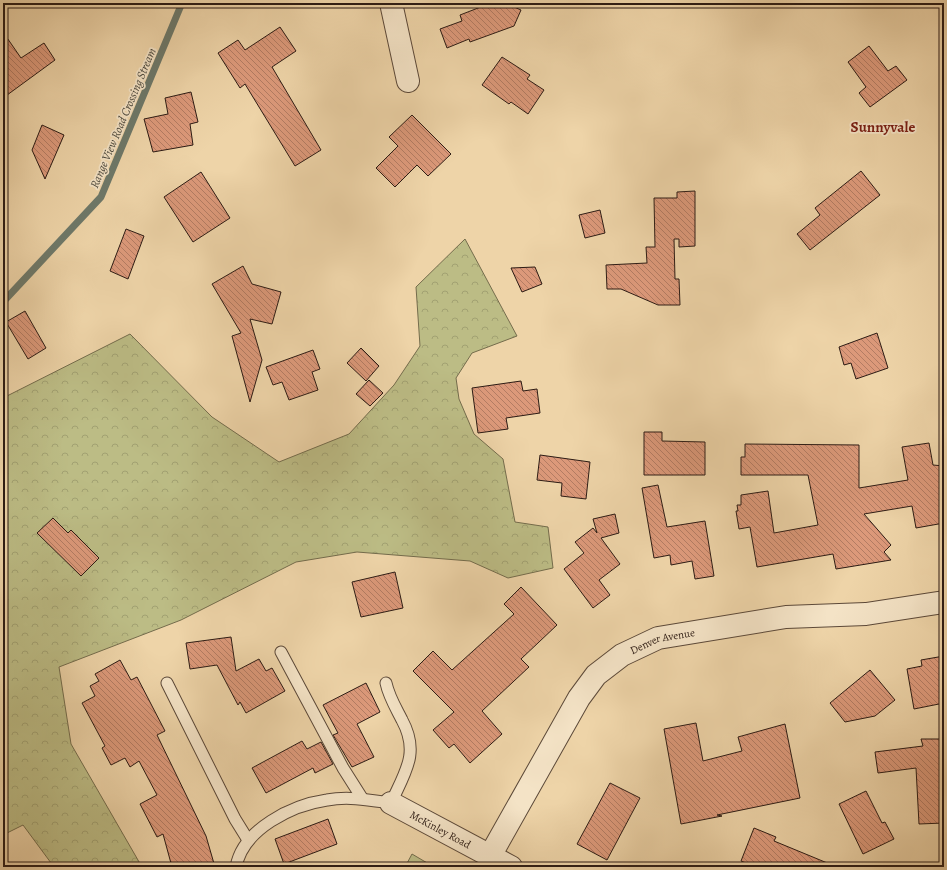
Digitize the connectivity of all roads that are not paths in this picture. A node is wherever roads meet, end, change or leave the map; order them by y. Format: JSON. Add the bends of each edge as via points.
{"nodes":[{"id":1,"x":391,"y":3,"type":"edge"},
{"id":2,"x":408,"y":81,"type":"dead end"},
{"id":3,"x":944,"y":602,"type":"edge"},
{"id":4,"x":281,"y":652,"type":"dead end"},
{"id":5,"x":167,"y":683,"type":"dead end"},
{"id":6,"x":386,"y":683,"type":"dead end"},
{"id":7,"x":362,"y":798,"type":"junction"},
{"id":8,"x":391,"y":803,"type":"junction"},
{"id":9,"x":248,"y":840,"type":"junction"},
{"id":10,"x":490,"y":856,"type":"junction"},
{"id":11,"x":236,"y":867,"type":"edge"},
{"id":12,"x":511,"y":867,"type":"edge"}],
"edges":[{"from":1,"to":2,"type":"street"},
{"from":3,"to":10,"type":"street","name":"Denver Avenue","via":[[860,615],[786,617],[673,635],[658,638],[622,655],[596,675],[578,698]]},
{"from":4,"to":7,"type":"lane","via":[[343,768]]},
{"from":5,"to":9,"type":"lane"},
{"from":6,"to":8,"type":"lane","via":[[409,736],[412,750]]},
{"from":7,"to":8,"type":"lane"},
{"from":7,"to":9,"type":"lane","via":[[328,800],[302,806],[273,821]]},
{"from":8,"to":10,"type":"street","name":"McKinley Road"},
{"from":9,"to":11,"type":"lane","via":[[241,850]]},
{"from":10,"to":12,"type":"street","name":"McKinley Road"}]}
